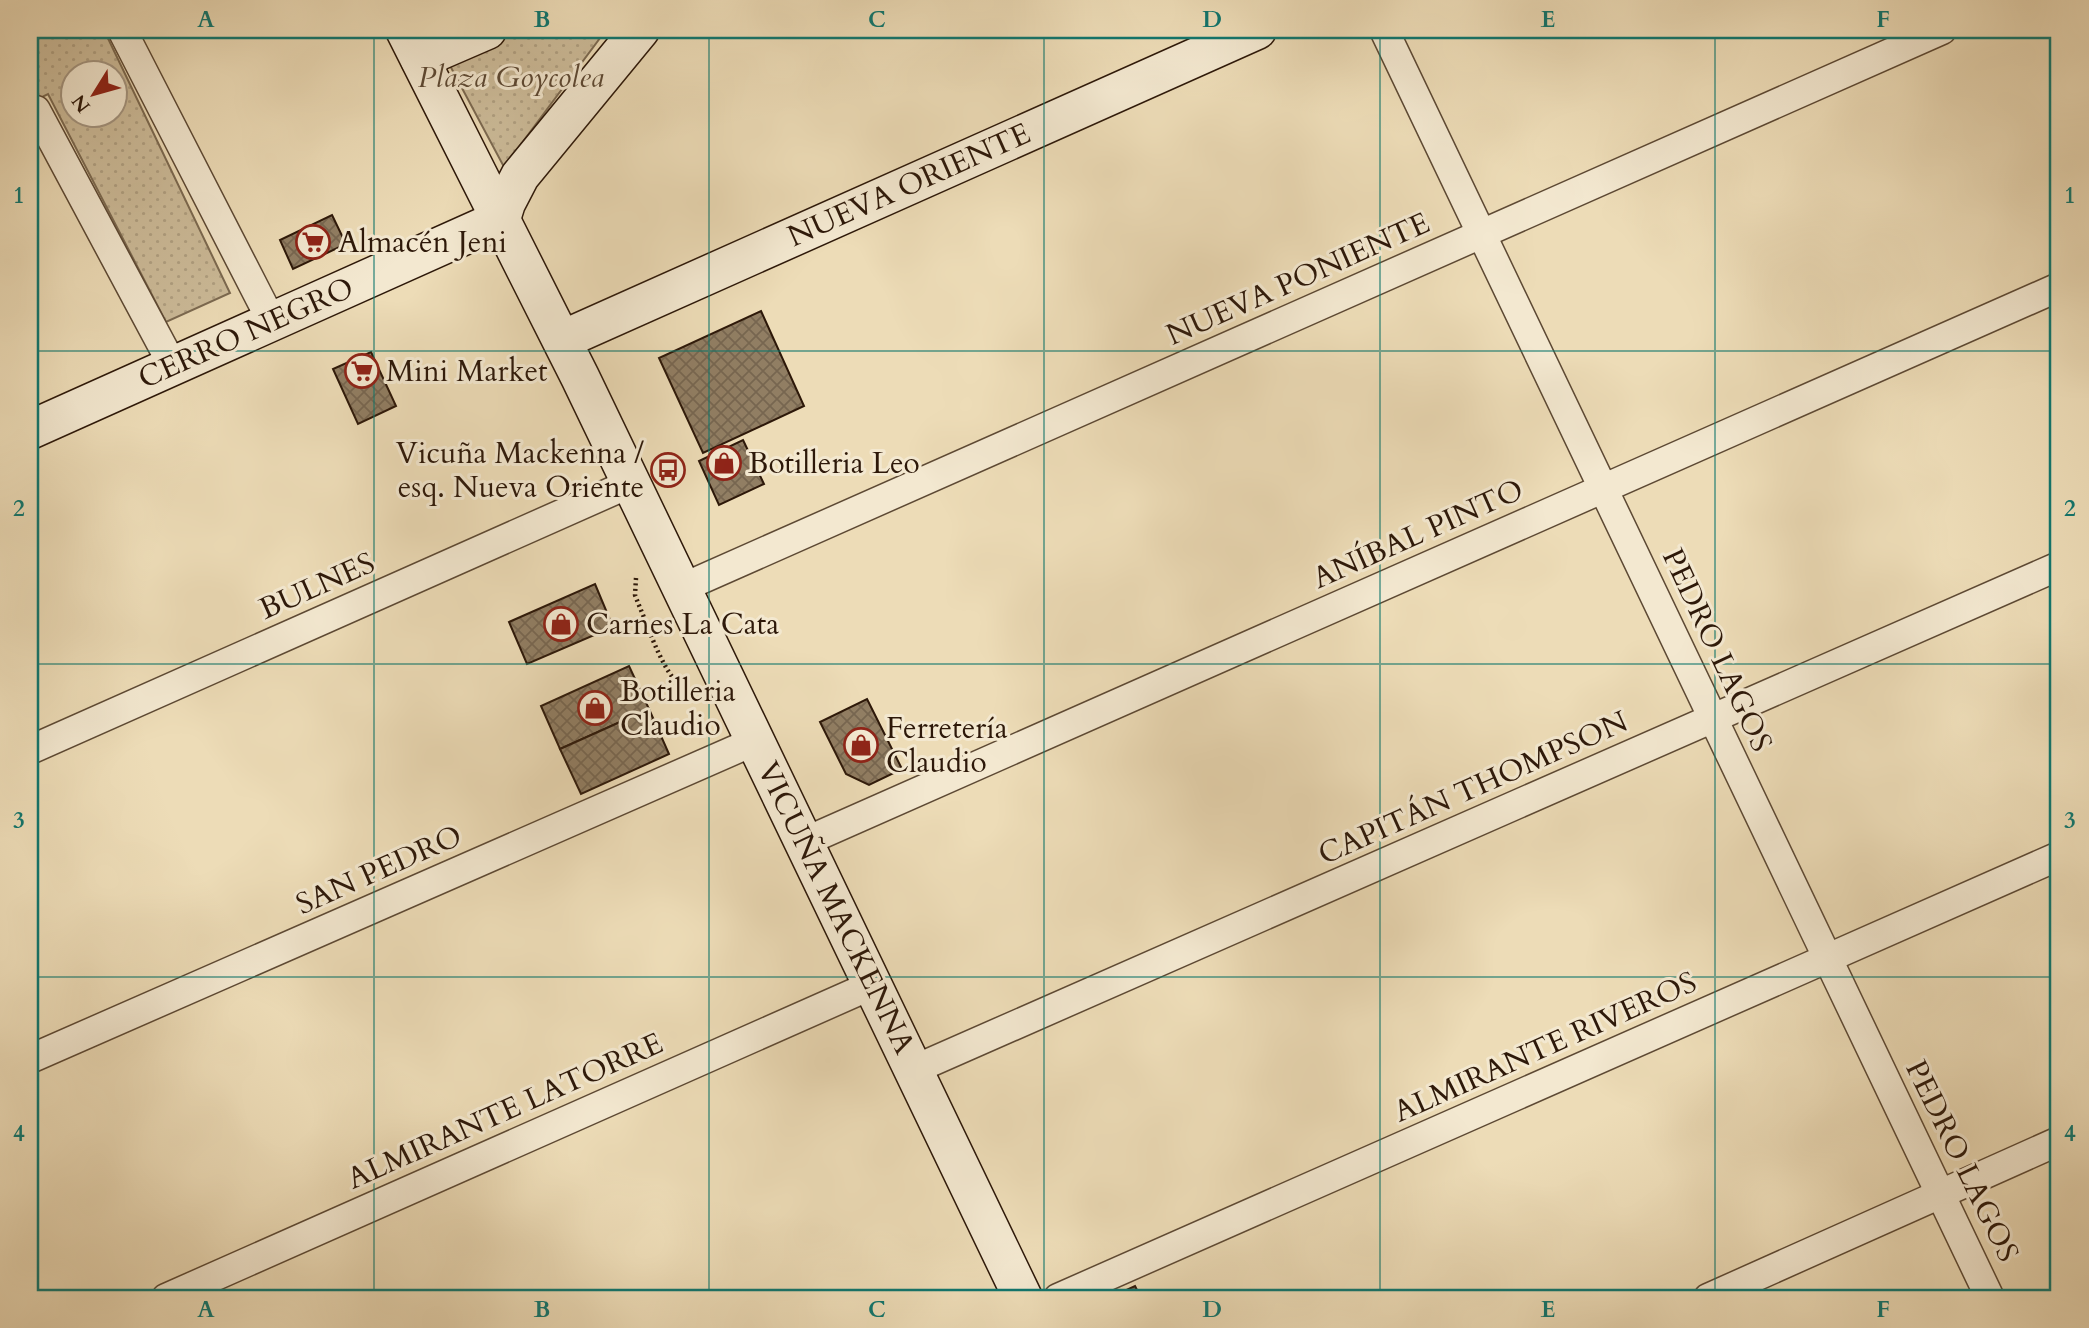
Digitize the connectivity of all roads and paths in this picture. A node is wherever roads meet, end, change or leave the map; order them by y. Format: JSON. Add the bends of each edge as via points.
{"nodes":[{"id":1,"x":122,"y":30,"type":"edge"},
{"id":2,"x":488,"y":30,"type":"edge"},
{"id":3,"x":640,"y":30,"type":"edge"},
{"id":4,"x":1257,"y":30,"type":"edge"},
{"id":5,"x":1384,"y":30,"type":"edge"},
{"id":6,"x":1942,"y":30,"type":"edge"},
{"id":7,"x":412,"y":45,"type":"edge"},
{"id":8,"x":33,"y":111,"type":"edge"},
{"id":9,"x":501,"y":219,"type":"junction"},
{"id":10,"x":1482,"y":234,"type":"junction"},
{"id":11,"x":2059,"y":286,"type":"edge"},
{"id":12,"x":272,"y":322,"type":"junction"},
{"id":13,"x":562,"y":340,"type":"junction"},
{"id":14,"x":173,"y":366,"type":"junction"},
{"id":15,"x":30,"y":430,"type":"edge"},
{"id":16,"x":631,"y":484,"type":"junction"},
{"id":17,"x":1603,"y":488,"type":"junction"},
{"id":18,"x":2059,"y":566,"type":"edge"},
{"id":19,"x":682,"y":588,"type":"junction"},
{"id":20,"x":1713,"y":718,"type":"junction"},
{"id":21,"x":755,"y":741,"type":"junction"},
{"id":22,"x":30,"y":750,"type":"edge"},
{"id":23,"x":804,"y":842,"type":"junction"},
{"id":24,"x":2059,"y":856,"type":"edge"},
{"id":25,"x":1828,"y":958,"type":"junction"},
{"id":26,"x":872,"y":985,"type":"junction"},
{"id":27,"x":30,"y":1059,"type":"edge"},
{"id":28,"x":913,"y":1070,"type":"junction"},
{"id":29,"x":2059,"y":1141,"type":"edge"},
{"id":30,"x":1940,"y":1193,"type":"junction"},
{"id":31,"x":166,"y":1298,"type":"edge"},
{"id":32,"x":1023,"y":1298,"type":"edge"},
{"id":33,"x":1058,"y":1298,"type":"edge"},
{"id":34,"x":1707,"y":1298,"type":"edge"},
{"id":35,"x":1990,"y":1298,"type":"edge"}],
"edges":[{"from":1,"to":12,"type":"street"},
{"from":2,"to":7,"type":"main road"},
{"from":3,"to":9,"type":"main road","via":[[520,176]]},
{"from":4,"to":13,"type":"main road","name":"NUEVA ORIENTE"},
{"from":5,"to":10,"type":"street","name":"PEDRO LAGOS"},
{"from":6,"to":10,"type":"street","name":"NUEVA PONIENTE"},
{"from":7,"to":9,"type":"main road","name":"VICUÑA MACKENNA"},
{"from":8,"to":14,"type":"street"},
{"from":9,"to":12,"type":"main road","name":"CERRO NEGRO"},
{"from":9,"to":13,"type":"main road","name":"VICUÑA MACKENNA"},
{"from":10,"to":17,"type":"street","name":"PEDRO LAGOS"},
{"from":10,"to":19,"type":"street","name":"NUEVA PONIENTE"},
{"from":11,"to":17,"type":"street","name":"ANÍBAL PINTO"},
{"from":12,"to":14,"type":"main road","name":"CERRO NEGRO"},
{"from":13,"to":16,"type":"main road","name":"VICUÑA MACKENNA"},
{"from":14,"to":15,"type":"main road","name":"CERRO NEGRO"},
{"from":16,"to":19,"type":"main road","name":"VICUÑA MACKENNA"},
{"from":16,"to":22,"type":"street","name":"BULNES"},
{"from":17,"to":20,"type":"street","name":"PEDRO LAGOS"},
{"from":17,"to":23,"type":"street","name":"ANÍBAL PINTO"},
{"from":18,"to":20,"type":"street","name":"CAPITÁN THOMPSON"},
{"from":19,"to":21,"type":"main road","name":"VICUÑA MACKENNA"},
{"from":20,"to":25,"type":"street","name":"PEDRO LAGOS"},
{"from":20,"to":28,"type":"street","name":"CAPITÁN THOMPSON"},
{"from":21,"to":23,"type":"main road","name":"VICUÑA MACKENNA"},
{"from":21,"to":27,"type":"street","name":"SAN PEDRO"},
{"from":23,"to":26,"type":"main road","name":"VICUÑA MACKENNA"},
{"from":24,"to":25,"type":"street","name":"ALMIRANTE RIVEROS"},
{"from":25,"to":30,"type":"street","name":"PEDRO LAGOS"},
{"from":25,"to":33,"type":"street","name":"ALMIRANTE RIVEROS"},
{"from":26,"to":28,"type":"main road","name":"VICUÑA MACKENNA"},
{"from":26,"to":31,"type":"street","name":"ALMIRANTE LATORRE"},
{"from":28,"to":32,"type":"main road","name":"VICUÑA MACKENNA"},
{"from":29,"to":30,"type":"street"},
{"from":30,"to":34,"type":"street"},
{"from":30,"to":35,"type":"street","name":"PEDRO LAGOS"}]}
